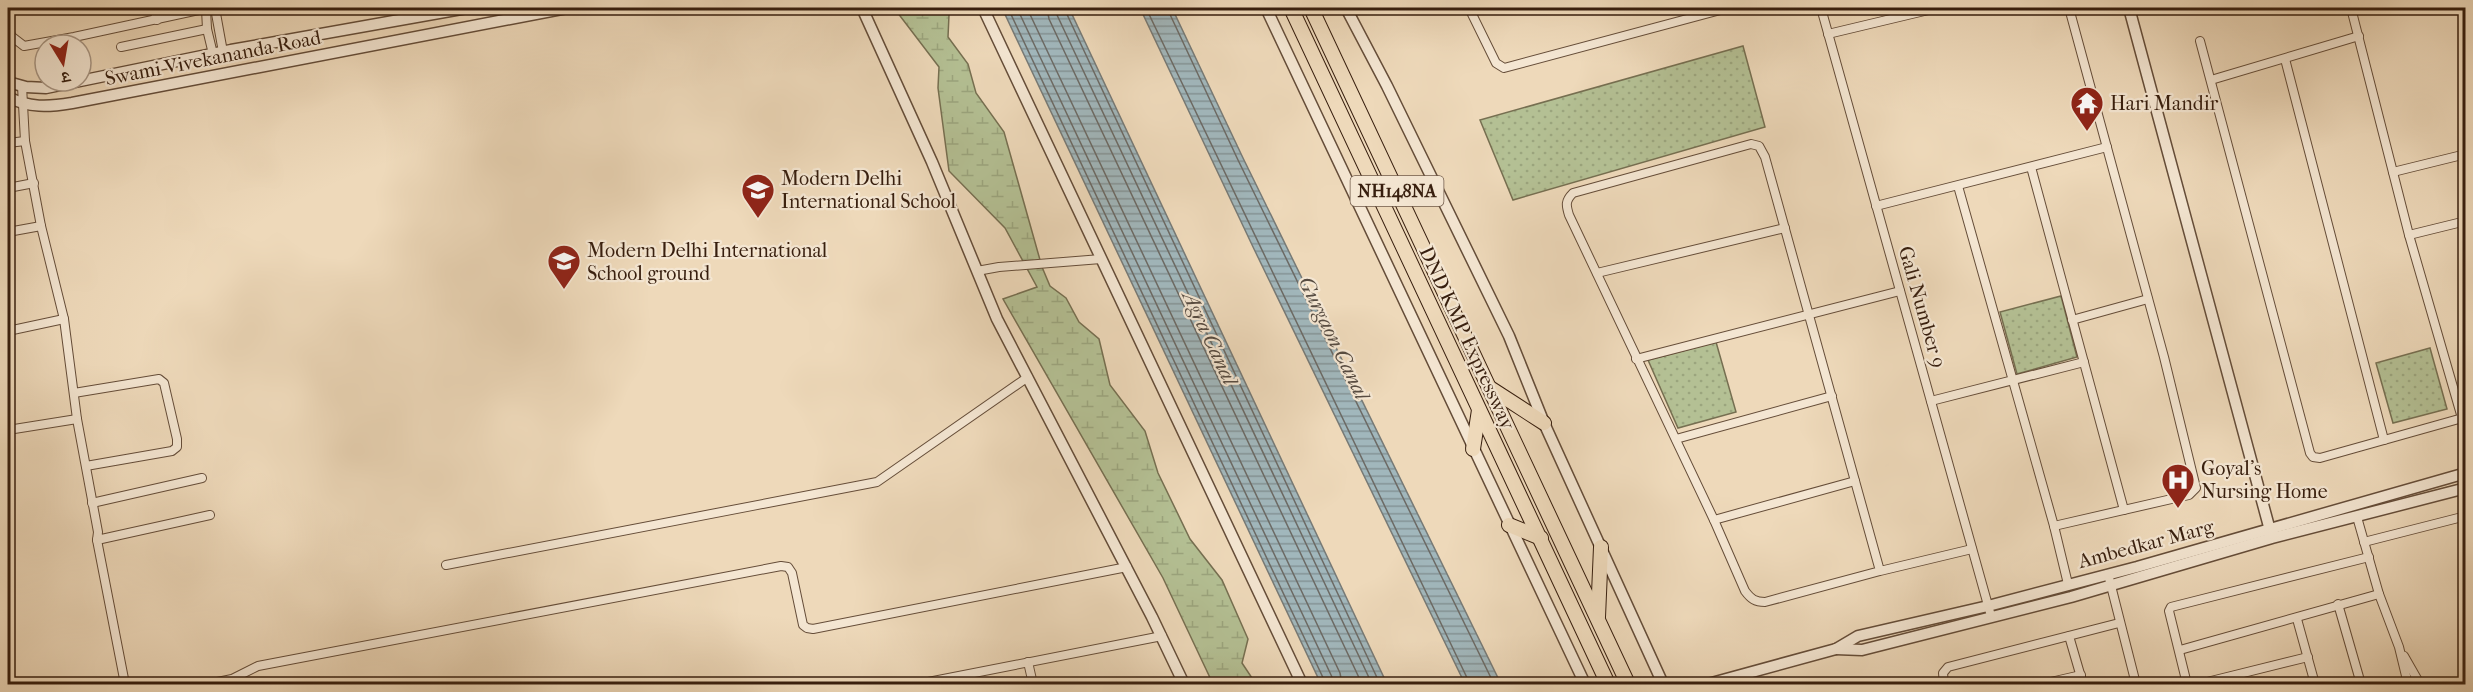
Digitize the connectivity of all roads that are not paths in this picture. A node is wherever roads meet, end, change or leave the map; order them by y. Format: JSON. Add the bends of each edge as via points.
{"nodes":[{"id":1,"x":154,"y":8,"type":"edge"},
{"id":2,"x":209,"y":8,"type":"edge"},
{"id":3,"x":467,"y":8,"type":"edge"},
{"id":4,"x":567,"y":8,"type":"edge"},
{"id":5,"x":862,"y":8,"type":"edge"},
{"id":6,"x":983,"y":8,"type":"edge"},
{"id":7,"x":1266,"y":8,"type":"edge"},
{"id":8,"x":1291,"y":8,"type":"edge"},
{"id":9,"x":1311,"y":8,"type":"edge"},
{"id":10,"x":1346,"y":8,"type":"edge"},
{"id":11,"x":1469,"y":8,"type":"edge"},
{"id":12,"x":1726,"y":8,"type":"edge"},
{"id":13,"x":1821,"y":8,"type":"edge"},
{"id":14,"x":1937,"y":8,"type":"edge"},
{"id":15,"x":2069,"y":8,"type":"edge"},
{"id":16,"x":2129,"y":8,"type":"edge"},
{"id":17,"x":2351,"y":8,"type":"edge"},
{"id":18,"x":1910,"y":11,"type":"edge"},
{"id":19,"x":157,"y":20,"type":"junction"},
{"id":20,"x":8,"y":23,"type":"edge"},
{"id":21,"x":207,"y":29,"type":"junction"},
{"id":22,"x":1828,"y":34,"type":"junction"},
{"id":23,"x":2359,"y":36,"type":"junction"},
{"id":24,"x":2200,"y":41,"type":"dead end"},
{"id":25,"x":121,"y":47,"type":"dead end"},
{"id":26,"x":218,"y":53,"type":"junction"},
{"id":27,"x":2284,"y":59,"type":"junction"},
{"id":28,"x":2211,"y":80,"type":"junction"},
{"id":29,"x":8,"y":82,"type":"edge"},
{"id":30,"x":22,"y":86,"type":"junction"},
{"id":31,"x":8,"y":97,"type":"edge"},
{"id":32,"x":22,"y":104,"type":"junction"},
{"id":33,"x":25,"y":141,"type":"junction"},
{"id":34,"x":8,"y":143,"type":"edge"},
{"id":35,"x":2107,"y":147,"type":"junction"},
{"id":36,"x":2466,"y":154,"type":"edge"},
{"id":37,"x":2031,"y":167,"type":"junction"},
{"id":38,"x":2392,"y":172,"type":"junction"},
{"id":39,"x":34,"y":183,"type":"junction"},
{"id":40,"x":1958,"y":186,"type":"junction"},
{"id":41,"x":8,"y":188,"type":"edge"},
{"id":42,"x":1876,"y":206,"type":"junction"},
{"id":43,"x":2466,"y":221,"type":"edge"},
{"id":44,"x":41,"y":226,"type":"junction"},
{"id":45,"x":1785,"y":228,"type":"junction"},
{"id":46,"x":8,"y":232,"type":"edge"},
{"id":47,"x":2409,"y":235,"type":"junction"},
{"id":48,"x":1101,"y":259,"type":"junction"},
{"id":49,"x":977,"y":271,"type":"junction"},
{"id":50,"x":1597,"y":273,"type":"junction"},
{"id":51,"x":1900,"y":291,"type":"junction"},
{"id":52,"x":2148,"y":299,"type":"junction"},
{"id":53,"x":1809,"y":315,"type":"junction"},
{"id":54,"x":64,"y":319,"type":"junction"},
{"id":55,"x":2072,"y":320,"type":"junction"},
{"id":56,"x":8,"y":331,"type":"edge"},
{"id":57,"x":1636,"y":359,"type":"junction"},
{"id":58,"x":2084,"y":362,"type":"junction"},
{"id":59,"x":1028,"y":377,"type":"junction"},
{"id":60,"x":2013,"y":380,"type":"junction"},
{"id":61,"x":1490,"y":388,"type":"junction"},
{"id":62,"x":74,"y":393,"type":"junction"},
{"id":63,"x":1832,"y":396,"type":"junction"},
{"id":64,"x":1931,"y":401,"type":"junction"},
{"id":65,"x":1479,"y":409,"type":"junction"},
{"id":66,"x":2464,"y":417,"type":"edge"},
{"id":67,"x":77,"y":420,"type":"junction"},
{"id":68,"x":1544,"y":423,"type":"junction"},
{"id":69,"x":8,"y":430,"type":"edge"},
{"id":70,"x":1676,"y":439,"type":"junction"},
{"id":71,"x":2384,"y":440,"type":"junction"},
{"id":72,"x":1473,"y":449,"type":"junction"},
{"id":73,"x":86,"y":466,"type":"junction"},
{"id":74,"x":2466,"y":473,"type":"edge"},
{"id":75,"x":202,"y":478,"type":"dead end"},
{"id":76,"x":1855,"y":481,"type":"junction"},
{"id":77,"x":2466,"y":488,"type":"edge"},
{"id":78,"x":92,"y":503,"type":"junction"},
{"id":79,"x":2124,"y":510,"type":"junction"},
{"id":80,"x":210,"y":515,"type":"dead end"},
{"id":81,"x":2466,"y":516,"type":"edge"},
{"id":82,"x":2357,"y":517,"type":"junction"},
{"id":83,"x":1714,"y":520,"type":"junction"},
{"id":84,"x":1509,"y":525,"type":"junction"},
{"id":85,"x":2054,"y":526,"type":"junction"},
{"id":86,"x":2271,"y":533,"type":"junction"},
{"id":87,"x":1541,"y":538,"type":"junction"},
{"id":88,"x":98,"y":540,"type":"junction"},
{"id":89,"x":2364,"y":542,"type":"junction"},
{"id":90,"x":1601,"y":547,"type":"junction"},
{"id":91,"x":1972,"y":549,"type":"junction"},
{"id":92,"x":2368,"y":557,"type":"junction"},
{"id":93,"x":446,"y":565,"type":"dead end"},
{"id":94,"x":1127,"y":567,"type":"junction"},
{"id":95,"x":1880,"y":571,"type":"junction"},
{"id":96,"x":2109,"y":580,"type":"junction"},
{"id":97,"x":2068,"y":584,"type":"junction"},
{"id":98,"x":2379,"y":594,"type":"junction"},
{"id":99,"x":2338,"y":604,"type":"junction"},
{"id":100,"x":1989,"y":611,"type":"junction"},
{"id":101,"x":2297,"y":619,"type":"junction"},
{"id":102,"x":1598,"y":620,"type":"junction"},
{"id":103,"x":2119,"y":623,"type":"junction"},
{"id":104,"x":1162,"y":636,"type":"junction"},
{"id":105,"x":2069,"y":636,"type":"junction"},
{"id":106,"x":2399,"y":647,"type":"junction"},
{"id":107,"x":2180,"y":650,"type":"junction"},
{"id":108,"x":2308,"y":657,"type":"junction"},
{"id":109,"x":1028,"y":662,"type":"junction"},
{"id":110,"x":2080,"y":675,"type":"junction"},
{"id":111,"x":2231,"y":681,"type":"edge"},
{"id":112,"x":125,"y":684,"type":"edge"},
{"id":113,"x":208,"y":684,"type":"edge"},
{"id":114,"x":918,"y":684,"type":"edge"},
{"id":115,"x":1033,"y":684,"type":"edge"},
{"id":116,"x":1184,"y":684,"type":"edge"},
{"id":117,"x":1302,"y":684,"type":"edge"},
{"id":118,"x":1585,"y":684,"type":"edge"},
{"id":119,"x":1608,"y":684,"type":"edge"},
{"id":120,"x":1628,"y":684,"type":"edge"},
{"id":121,"x":1663,"y":684,"type":"edge"},
{"id":122,"x":1707,"y":684,"type":"edge"},
{"id":123,"x":1944,"y":684,"type":"edge"},
{"id":124,"x":2042,"y":684,"type":"edge"},
{"id":125,"x":2083,"y":684,"type":"edge"},
{"id":126,"x":2136,"y":684,"type":"edge"},
{"id":127,"x":2187,"y":684,"type":"edge"},
{"id":128,"x":2199,"y":684,"type":"edge"},
{"id":129,"x":2315,"y":684,"type":"edge"},
{"id":130,"x":2361,"y":684,"type":"edge"},
{"id":131,"x":2408,"y":684,"type":"edge"},
{"id":132,"x":2420,"y":684,"type":"edge"}],
"edges":[{"from":1,"to":19,"type":"street"},
{"from":2,"to":19,"type":"street"},
{"from":2,"to":21,"type":"street"},
{"from":2,"to":26,"type":"street"},
{"from":3,"to":26,"type":"street"},
{"from":4,"to":32,"type":"street","name":"Swami Vivekananda Road","via":[[72,103],[47,107]]},
{"from":5,"to":49,"type":"street"},
{"from":6,"to":48,"type":"street"},
{"from":7,"to":72,"type":"street"},
{"from":8,"to":65,"type":"highway","name":"DND KMP Expressway","number":"NH148NA"},
{"from":9,"to":61,"type":"highway","name":"DND KMP Expressway","number":"NH148NA"},
{"from":10,"to":68,"type":"street","via":[[1509,336]]},
{"from":11,"to":12,"type":"street","via":[[1496,63],[1504,68]]},
{"from":13,"to":22,"type":"street","name":"Gali Number 9"},
{"from":14,"to":18,"type":"street"},
{"from":15,"to":35,"type":"street"},
{"from":16,"to":86,"type":"street"},
{"from":17,"to":23,"type":"street"},
{"from":18,"to":22,"type":"street"},
{"from":19,"to":20,"type":"street","via":[[24,46],[11,36]]},
{"from":21,"to":25,"type":"street"},
{"from":21,"to":26,"type":"street"},
{"from":22,"to":42,"type":"street","name":"Gali Number 9"},
{"from":23,"to":27,"type":"street"},
{"from":23,"to":38,"type":"street"},
{"from":24,"to":28,"type":"street"},
{"from":26,"to":30,"type":"street","via":[[57,86]]},
{"from":27,"to":28,"type":"street"},
{"from":27,"to":71,"type":"street"},
{"from":28,"to":71,"type":"street","via":[[2310,453],[2313,458],[2320,458]]},
{"from":29,"to":30,"type":"street"},
{"from":30,"to":32,"type":"street"},
{"from":31,"to":32,"type":"street","name":"Swami Vivekananda Road"},
{"from":32,"to":33,"type":"street"},
{"from":33,"to":34,"type":"street"},
{"from":33,"to":39,"type":"street"},
{"from":35,"to":37,"type":"street"},
{"from":35,"to":52,"type":"street"},
{"from":36,"to":38,"type":"street"},
{"from":37,"to":40,"type":"street"},
{"from":37,"to":55,"type":"street"},
{"from":38,"to":47,"type":"street"},
{"from":39,"to":41,"type":"street"},
{"from":39,"to":44,"type":"street"},
{"from":40,"to":42,"type":"street"},
{"from":40,"to":60,"type":"street"},
{"from":42,"to":51,"type":"street","name":"Gali Number 9"},
{"from":43,"to":47,"type":"street"},
{"from":44,"to":46,"type":"street"},
{"from":44,"to":54,"type":"street"},
{"from":45,"to":50,"type":"street"},
{"from":45,"to":50,"type":"street","via":[[1763,151],[1751,144],[1573,194],[1567,199],[1569,215]]},
{"from":45,"to":53,"type":"street"},
{"from":47,"to":66,"type":"street"},
{"from":48,"to":49,"type":"street"},
{"from":48,"to":117,"type":"street"},
{"from":49,"to":59,"type":"street"},
{"from":50,"to":57,"type":"street"},
{"from":51,"to":53,"type":"street"},
{"from":51,"to":64,"type":"street","name":"Gali Number 9"},
{"from":52,"to":55,"type":"street"},
{"from":52,"to":79,"type":"street","via":[[2196,488],[2189,495]]},
{"from":53,"to":57,"type":"street"},
{"from":53,"to":63,"type":"street"},
{"from":54,"to":56,"type":"street"},
{"from":54,"to":62,"type":"street"},
{"from":55,"to":58,"type":"street"},
{"from":57,"to":70,"type":"street"},
{"from":58,"to":60,"type":"street"},
{"from":58,"to":79,"type":"street"},
{"from":59,"to":93,"type":"street","via":[[877,482]]},
{"from":59,"to":94,"type":"street"},
{"from":60,"to":64,"type":"street"},
{"from":60,"to":85,"type":"street"},
{"from":61,"to":68,"type":"highway"},
{"from":61,"to":102,"type":"highway","name":"DND KMP Expressway","number":"NH148NA"},
{"from":62,"to":67,"type":"street"},
{"from":62,"to":73,"type":"street","via":[[159,379],[164,383],[177,439],[177,447],[172,451]]},
{"from":63,"to":70,"type":"street"},
{"from":63,"to":76,"type":"street"},
{"from":64,"to":91,"type":"street","name":"Gali Number 9"},
{"from":65,"to":72,"type":"highway"},
{"from":65,"to":87,"type":"highway","name":"DND KMP Expressway","number":"NH148NA"},
{"from":66,"to":71,"type":"street"},
{"from":67,"to":69,"type":"street"},
{"from":67,"to":73,"type":"street"},
{"from":68,"to":90,"type":"street"},
{"from":70,"to":83,"type":"street"},
{"from":72,"to":84,"type":"street"},
{"from":73,"to":78,"type":"street"},
{"from":74,"to":86,"type":"street","name":"Ambedkar Marg"},
{"from":75,"to":78,"type":"street"},
{"from":76,"to":83,"type":"street"},
{"from":76,"to":95,"type":"street"},
{"from":77,"to":82,"type":"street","name":"Ambedkar Marg"},
{"from":78,"to":88,"type":"street"},
{"from":79,"to":85,"type":"street"},
{"from":80,"to":88,"type":"street"},
{"from":81,"to":89,"type":"street"},
{"from":82,"to":86,"type":"street","name":"Ambedkar Marg"},
{"from":82,"to":89,"type":"street"},
{"from":83,"to":95,"type":"street","via":[[1745,591],[1756,602]]},
{"from":84,"to":87,"type":"highway"},
{"from":84,"to":118,"type":"street"},
{"from":85,"to":97,"type":"street"},
{"from":86,"to":96,"type":"street","name":"Ambedkar Marg"},
{"from":87,"to":119,"type":"highway","name":"DND KMP Expressway","number":"NH148NA"},
{"from":88,"to":112,"type":"street"},
{"from":89,"to":92,"type":"street"},
{"from":90,"to":102,"type":"highway"},
{"from":90,"to":121,"type":"street"},
{"from":91,"to":95,"type":"street"},
{"from":91,"to":100,"type":"street","name":"Gali Number 9"},
{"from":92,"to":98,"type":"street"},
{"from":92,"to":107,"type":"street","via":[[2173,606],[2169,611]]},
{"from":94,"to":104,"type":"street"},
{"from":94,"to":113,"type":"street","via":[[807,628],[792,573],[788,567],[780,566],[258,666],[232,679]]},
{"from":96,"to":97,"type":"street","name":"Ambedkar Marg"},
{"from":96,"to":100,"type":"street","name":"Ambedkar Marg"},
{"from":96,"to":103,"type":"street"},
{"from":97,"to":100,"type":"street","name":"Ambedkar Marg"},
{"from":98,"to":99,"type":"street"},
{"from":98,"to":106,"type":"street"},
{"from":99,"to":101,"type":"street"},
{"from":99,"to":130,"type":"street"},
{"from":100,"to":122,"type":"street","name":"Ambedkar Marg","via":[[1862,650],[1836,649]]},
{"from":101,"to":107,"type":"street"},
{"from":101,"to":108,"type":"street"},
{"from":102,"to":120,"type":"highway","name":"DND KMP Expressway","number":"NH148NA"},
{"from":103,"to":105,"type":"street"},
{"from":103,"to":126,"type":"street"},
{"from":104,"to":109,"type":"street"},
{"from":104,"to":116,"type":"street"},
{"from":105,"to":110,"type":"street"},
{"from":105,"to":123,"type":"street","via":[[1948,667],[1943,674]]},
{"from":106,"to":131,"type":"street"},
{"from":106,"to":132,"type":"street"},
{"from":107,"to":127,"type":"street"},
{"from":108,"to":111,"type":"street"},
{"from":108,"to":129,"type":"street"},
{"from":109,"to":114,"type":"street"},
{"from":109,"to":115,"type":"street"},
{"from":110,"to":124,"type":"street"},
{"from":110,"to":125,"type":"street"},
{"from":111,"to":128,"type":"street"}]}
